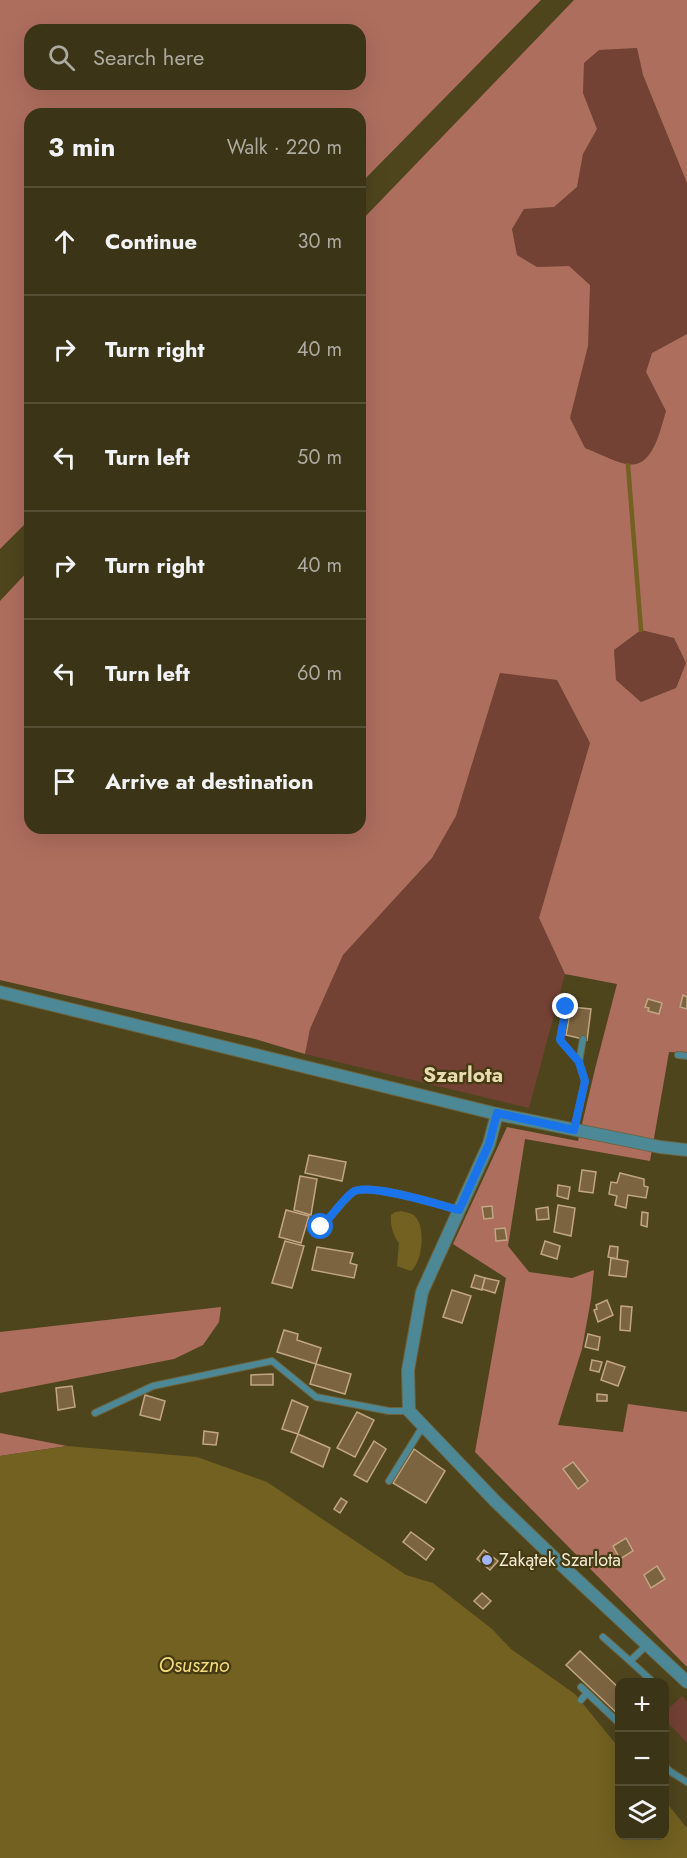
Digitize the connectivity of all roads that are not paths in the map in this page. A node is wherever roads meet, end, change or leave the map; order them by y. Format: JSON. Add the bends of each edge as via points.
{"nodes":[{"id":1,"x":0,"y":992,"type":"edge"},
{"id":2,"x":566,"y":1007,"type":"dead end"},
{"id":3,"x":583,"y":1039,"type":"dead end"},
{"id":4,"x":678,"y":1055,"type":"dead end"},
{"id":5,"x":687,"y":1056,"type":"edge"},
{"id":6,"x":579,"y":1062,"type":"junction"},
{"id":7,"x":497,"y":1113,"type":"junction"},
{"id":8,"x":574,"y":1130,"type":"junction"},
{"id":9,"x":687,"y":1150,"type":"edge"},
{"id":10,"x":459,"y":1210,"type":"junction"},
{"id":11,"x":321,"y":1227,"type":"dead end"},
{"id":12,"x":409,"y":1411,"type":"junction"},
{"id":13,"x":95,"y":1413,"type":"dead end"},
{"id":14,"x":423,"y":1426,"type":"junction"},
{"id":15,"x":389,"y":1481,"type":"dead end"},
{"id":16,"x":603,"y":1637,"type":"dead end"},
{"id":17,"x":647,"y":1645,"type":"junction"},
{"id":18,"x":630,"y":1661,"type":"junction"},
{"id":19,"x":648,"y":1678,"type":"edge"},
{"id":20,"x":687,"y":1682,"type":"edge"},
{"id":21,"x":581,"y":1687,"type":"dead end"},
{"id":22,"x":587,"y":1693,"type":"junction"},
{"id":23,"x":580,"y":1700,"type":"dead end"},
{"id":24,"x":615,"y":1719,"type":"edge"},
{"id":25,"x":669,"y":1769,"type":"edge"},
{"id":26,"x":687,"y":1782,"type":"edge"}],
"edges":[{"from":1,"to":7,"type":"street"},
{"from":2,"to":6,"type":"lane","via":[[560,1040]]},
{"from":3,"to":6,"type":"lane"},
{"from":4,"to":5,"type":"lane"},
{"from":6,"to":8,"type":"lane","via":[[585,1081]]},
{"from":7,"to":8,"type":"street"},
{"from":7,"to":10,"type":"street","via":[[489,1144]]},
{"from":8,"to":9,"type":"street"},
{"from":10,"to":11,"type":"lane","via":[[363,1190],[354,1192]]},
{"from":10,"to":12,"type":"street","via":[[422,1292],[408,1370]]},
{"from":12,"to":13,"type":"lane","via":[[316,1397],[272,1361],[153,1386]]},
{"from":12,"to":14,"type":"street"},
{"from":14,"to":15,"type":"lane"},
{"from":14,"to":17,"type":"street","via":[[496,1502]]},
{"from":16,"to":18,"type":"lane"},
{"from":17,"to":18,"type":"lane"},
{"from":17,"to":20,"type":"street"},
{"from":18,"to":19,"type":"lane"},
{"from":21,"to":22,"type":"lane"},
{"from":22,"to":23,"type":"lane"},
{"from":22,"to":24,"type":"lane"},
{"from":25,"to":26,"type":"lane"}]}
